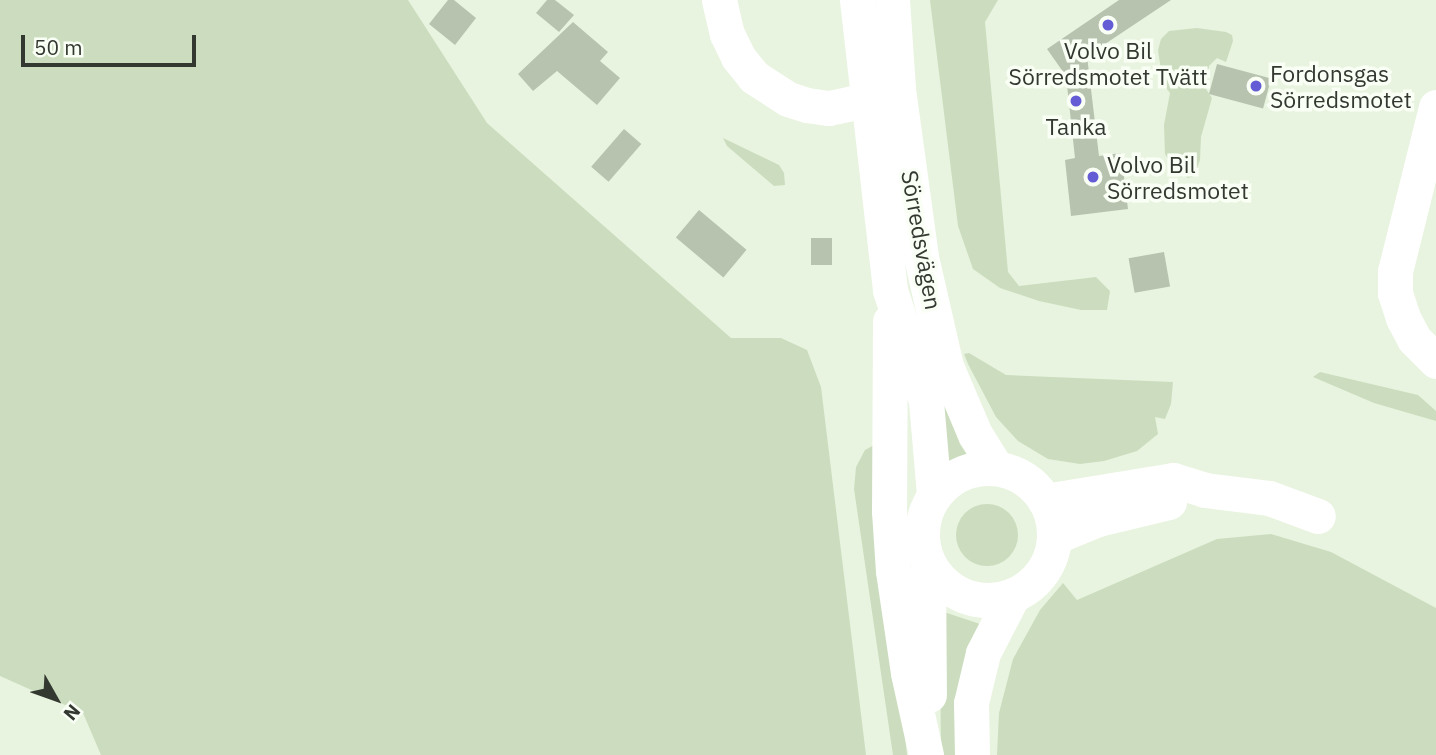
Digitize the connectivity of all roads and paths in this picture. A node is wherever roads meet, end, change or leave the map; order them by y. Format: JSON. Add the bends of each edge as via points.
{"nodes":[{"id":1,"x":719,"y":0,"type":"edge"},
{"id":2,"x":857,"y":0,"type":"edge"},
{"id":3,"x":892,"y":0,"type":"edge"},
{"id":4,"x":867,"y":100,"type":"junction"},
{"id":5,"x":1436,"y":107,"type":"edge"},
{"id":6,"x":890,"y":289,"type":"junction"},
{"id":7,"x":1436,"y":361,"type":"edge"},
{"id":8,"x":996,"y":468,"type":"junction"},
{"id":9,"x":1205,"y":490,"type":"junction"},
{"id":10,"x":934,"y":495,"type":"junction"},
{"id":11,"x":1045,"y":501,"type":"junction"},
{"id":12,"x":1318,"y":516,"type":"dead end"},
{"id":13,"x":1054,"y":537,"type":"junction"},
{"id":14,"x":928,"y":562,"type":"junction"},
{"id":15,"x":1013,"y":595,"type":"junction"},
{"id":16,"x":926,"y":755,"type":"edge"},
{"id":17,"x":933,"y":755,"type":"edge"},
{"id":18,"x":972,"y":755,"type":"edge"}],
"edges":[{"from":1,"to":4,"type":"street","via":[[727,34],[754,77],[807,106],[829,108]]},
{"from":2,"to":4,"type":"street","name":"Sörredsvägen"},
{"from":3,"to":8,"type":"street","name":"Sörredsvägen","via":[[898,89],[921,257],[946,366],[975,434]]},
{"from":4,"to":6,"type":"street","name":"Sörredsvägen"},
{"from":5,"to":7,"type":"street","via":[[1395,271],[1395,293],[1414,339]]},
{"from":6,"to":10,"type":"street","name":"Sörredsvägen","via":[[926,401]]},
{"from":6,"to":16,"type":"street","name":"Sörredsvägen","via":[[893,570]]},
{"from":8,"to":10,"type":"street","via":[[958,475]]},
{"from":8,"to":11,"type":"street","via":[[1024,479]]},
{"from":9,"to":11,"type":"street","via":[[1172,481]]},
{"from":9,"to":12,"type":"street","via":[[1269,498]]},
{"from":9,"to":13,"type":"street","via":[[1098,519]]},
{"from":10,"to":14,"type":"street","name":"Sörredsvägen","via":[[922,528]]},
{"from":11,"to":13,"type":"street"},
{"from":13,"to":15,"type":"street","via":[[1050,558],[1039,576]]},
{"from":14,"to":15,"type":"street","via":[[937,578],[959,594],[985,601]]},
{"from":14,"to":17,"type":"street","name":"Sörredsvägen"},
{"from":15,"to":18,"type":"street","via":[[983,653],[971,703]]}]}
